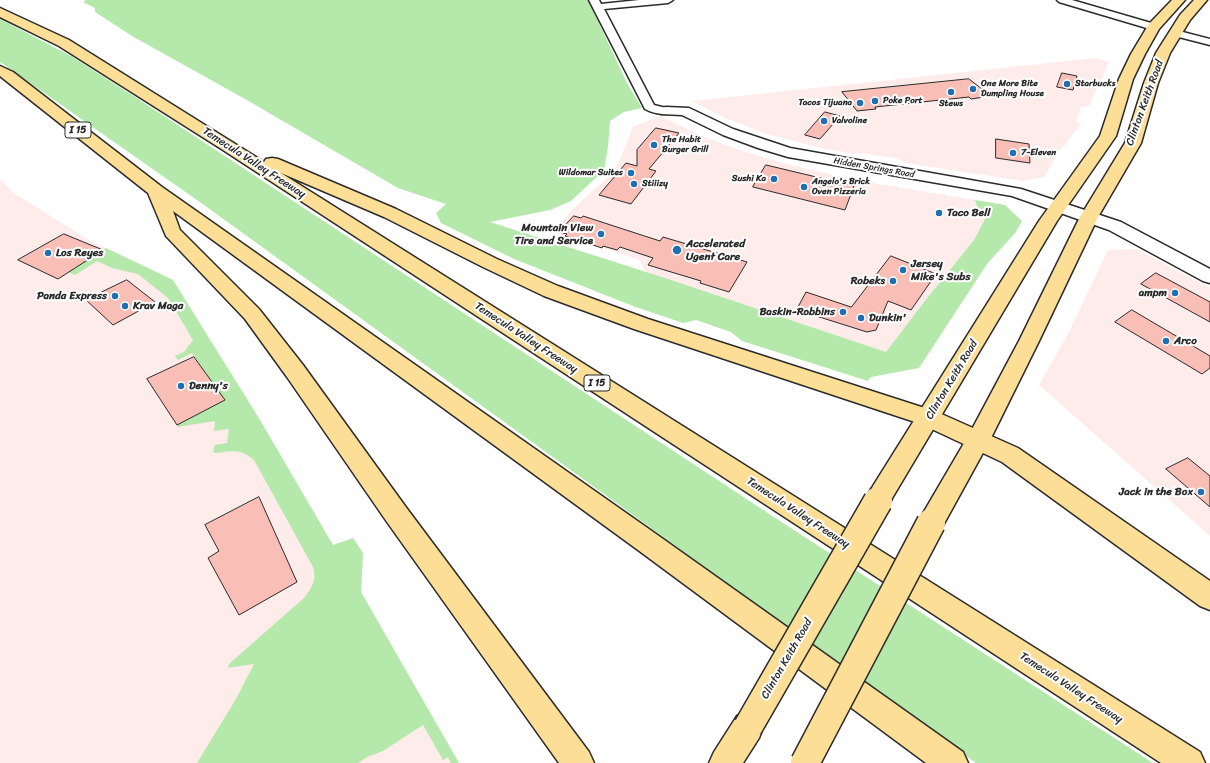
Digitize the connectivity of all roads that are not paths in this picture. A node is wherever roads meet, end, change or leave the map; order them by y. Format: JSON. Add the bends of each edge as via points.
{"nodes":[{"id":1,"x":668,"y":0,"type":"edge"},
{"id":2,"x":1062,"y":0,"type":"edge"},
{"id":3,"x":1180,"y":0,"type":"edge"},
{"id":4,"x":1201,"y":0,"type":"edge"},
{"id":5,"x":595,"y":3,"type":"edge"},
{"id":6,"x":0,"y":12,"type":"edge"},
{"id":7,"x":1154,"y":26,"type":"junction"},
{"id":8,"x":1175,"y":33,"type":"junction"},
{"id":9,"x":1210,"y":42,"type":"edge"},
{"id":10,"x":0,"y":70,"type":"edge"},
{"id":11,"x":1151,"y":84,"type":"junction"},
{"id":12,"x":666,"y":111,"type":"joint"},
{"id":13,"x":229,"y":147,"type":"junction"},
{"id":14,"x":156,"y":191,"type":"junction"},
{"id":15,"x":1059,"y":206,"type":"junction"},
{"id":16,"x":1090,"y":217,"type":"junction"},
{"id":17,"x":1210,"y":276,"type":"edge"},
{"id":18,"x":929,"y":418,"type":"junction"},
{"id":19,"x":978,"y":440,"type":"junction"},
{"id":20,"x":1210,"y":597,"type":"edge"},
{"id":21,"x":578,"y":763,"type":"edge"},
{"id":22,"x":725,"y":763,"type":"edge"},
{"id":23,"x":805,"y":763,"type":"edge"},
{"id":24,"x":952,"y":763,"type":"edge"},
{"id":25,"x":1189,"y":763,"type":"edge"}],
"edges":[{"from":1,"to":5,"type":"street"},
{"from":2,"to":7,"type":"street"},
{"from":3,"to":7,"type":"main road","name":"Clinton Keith Road"},
{"from":3,"to":8,"type":"main road","via":[[1182,6],[1168,28]]},
{"from":4,"to":8,"type":"main road","name":"Clinton Keith Road"},
{"from":5,"to":12,"type":"street","name":"Hidden Springs Road","via":[[649,107],[653,110]]},
{"from":6,"to":13,"type":"main road","name":"Temecula Valley Freeway","number":"I 15","via":[[64,43]]},
{"from":7,"to":11,"type":"main road","via":[[1161,31],[1147,58],[1144,75]]},
{"from":7,"to":15,"type":"main road","name":"Clinton Keith Road","via":[[1126,79],[1108,136]]},
{"from":8,"to":9,"type":"street"},
{"from":8,"to":11,"type":"main road","name":"Clinton Keith Road","via":[[1163,53]]},
{"from":10,"to":14,"type":"main road","number":"I 15"},
{"from":11,"to":16,"type":"main road","name":"Clinton Keith Road","via":[[1132,144]]},
{"from":12,"to":15,"type":"street","name":"Hidden Springs Road","via":[[684,111],[728,132],[788,152],[1015,192]]},
{"from":13,"to":18,"type":"main road","via":[[306,176],[390,213],[551,291],[641,324]]},
{"from":13,"to":25,"type":"main road","name":"Temecula Valley Freeway","number":"I 15"},
{"from":14,"to":21,"type":"main road","via":[[172,232],[252,314]]},
{"from":14,"to":24,"type":"main road","number":"I 15"},
{"from":15,"to":16,"type":"street","name":"Hidden Springs Road"},
{"from":15,"to":18,"type":"main road","name":"Clinton Keith Road"},
{"from":16,"to":17,"type":"street","name":"Hidden Springs Road","via":[[1115,226]]},
{"from":16,"to":19,"type":"main road","name":"Clinton Keith Road"},
{"from":18,"to":19,"type":"main road"},
{"from":18,"to":22,"type":"main road","name":"Clinton Keith Road","bridge":true,"via":[[882,493]]},
{"from":19,"to":20,"type":"main road","via":[[1010,455]]},
{"from":19,"to":23,"type":"main road","name":"Clinton Keith Road","bridge":true,"via":[[931,523]]}]}
